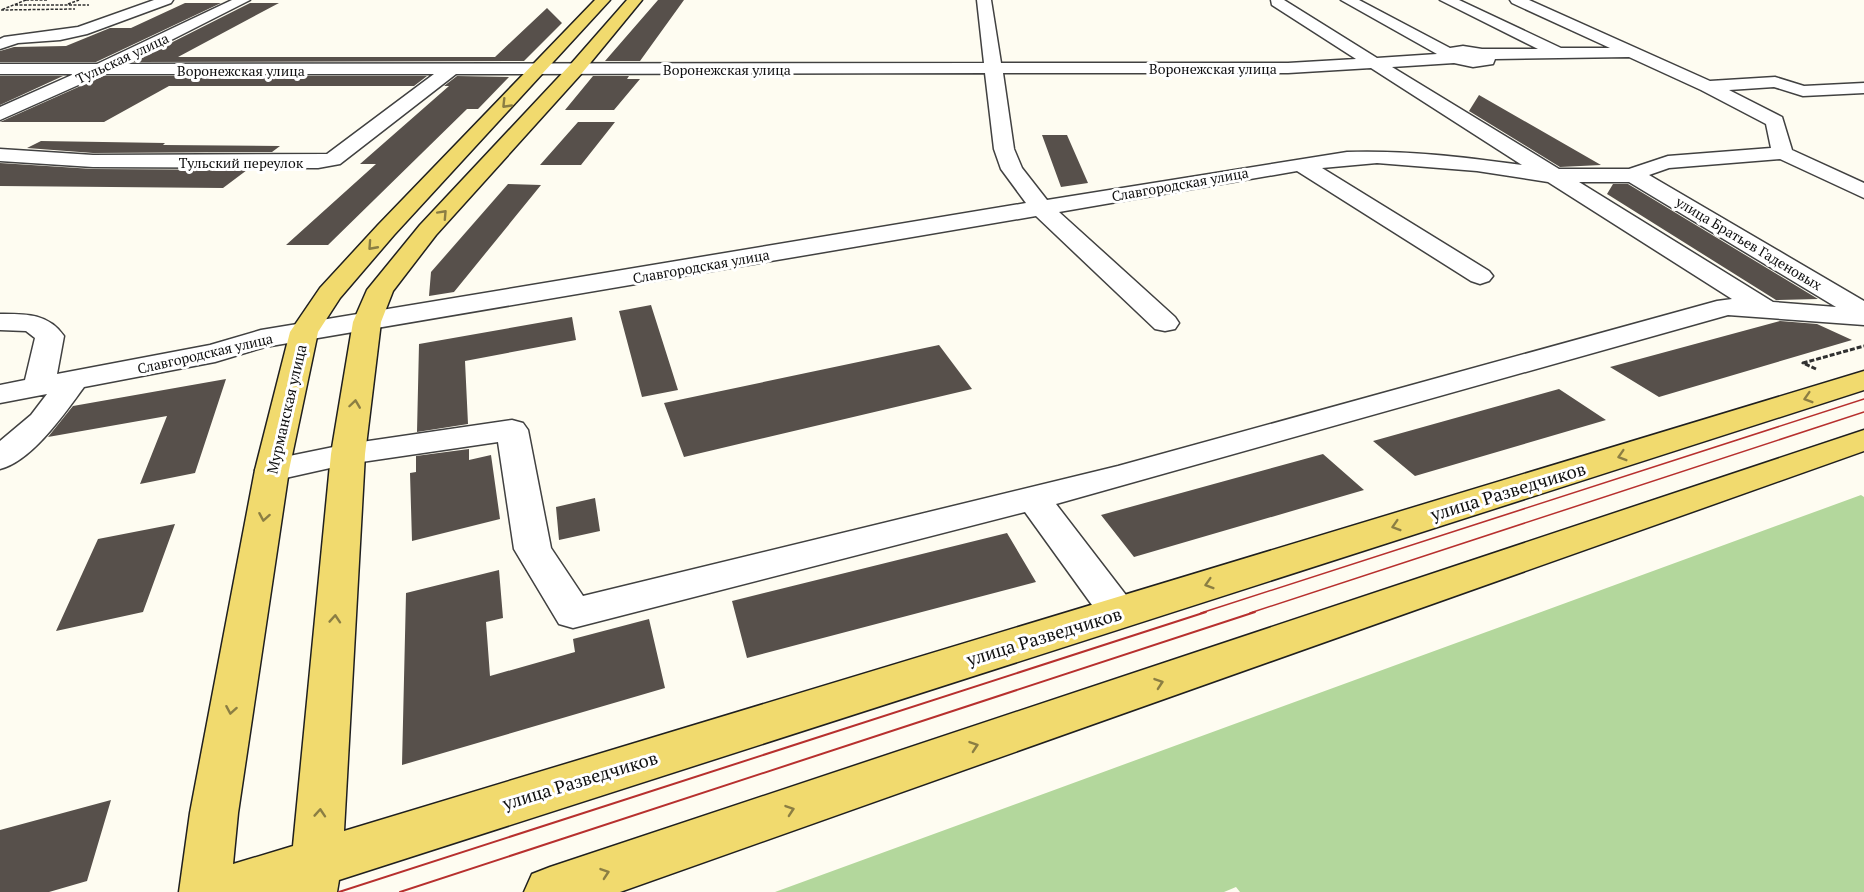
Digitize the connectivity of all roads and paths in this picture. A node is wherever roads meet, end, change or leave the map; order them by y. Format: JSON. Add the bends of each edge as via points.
{"nodes":[{"id":1,"x":26,"y":0,"type":"edge"},
{"id":2,"x":47,"y":0,"type":"edge"},
{"id":3,"x":79,"y":0,"type":"edge"},
{"id":4,"x":166,"y":0,"type":"edge"},
{"id":5,"x":243,"y":0,"type":"edge"},
{"id":6,"x":603,"y":0,"type":"edge"},
{"id":7,"x":634,"y":0,"type":"edge"},
{"id":8,"x":984,"y":0,"type":"edge"},
{"id":9,"x":1348,"y":0,"type":"edge"},
{"id":10,"x":1447,"y":0,"type":"edge"},
{"id":11,"x":1517,"y":0,"type":"edge"},
{"id":12,"x":1277,"y":2,"type":"dead end"},
{"id":13,"x":12,"y":5,"type":"junction"},
{"id":14,"x":66,"y":5,"type":"junction"},
{"id":15,"x":89,"y":5,"type":"dead end"},
{"id":16,"x":56,"y":9,"type":"junction"},
{"id":17,"x":91,"y":9,"type":"dead end"},
{"id":18,"x":0,"y":44,"type":"edge"},
{"id":19,"x":1658,"y":51,"type":"dead end"},
{"id":20,"x":1561,"y":53,"type":"junction"},
{"id":21,"x":1633,"y":53,"type":"junction"},
{"id":22,"x":1452,"y":56,"type":"junction"},
{"id":23,"x":1372,"y":62,"type":"junction"},
{"id":24,"x":993,"y":68,"type":"junction"},
{"id":25,"x":0,"y":69,"type":"edge"},
{"id":26,"x":451,"y":69,"type":"junction"},
{"id":27,"x":539,"y":69,"type":"junction"},
{"id":28,"x":576,"y":69,"type":"junction"},
{"id":29,"x":99,"y":70,"type":"junction"},
{"id":30,"x":1707,"y":86,"type":"junction"},
{"id":31,"x":1864,"y":88,"type":"edge"},
{"id":32,"x":0,"y":114,"type":"edge"},
{"id":33,"x":1784,"y":153,"type":"junction"},
{"id":34,"x":0,"y":155,"type":"edge"},
{"id":35,"x":1301,"y":164,"type":"junction"},
{"id":36,"x":1633,"y":175,"type":"junction"},
{"id":37,"x":1554,"y":176,"type":"junction"},
{"id":38,"x":1864,"y":191,"type":"edge"},
{"id":39,"x":1041,"y":208,"type":"junction"},
{"id":40,"x":1480,"y":276,"type":"dead end"},
{"id":41,"x":1767,"y":310,"type":"junction"},
{"id":42,"x":1864,"y":312,"type":"edge"},
{"id":43,"x":1864,"y":317,"type":"edge"},
{"id":44,"x":0,"y":322,"type":"edge"},
{"id":45,"x":367,"y":322,"type":"junction"},
{"id":46,"x":1165,"y":323,"type":"dead end"},
{"id":47,"x":303,"y":332,"type":"junction"},
{"id":48,"x":1864,"y":380,"type":"edge"},
{"id":49,"x":72,"y":382,"type":"junction"},
{"id":50,"x":39,"y":387,"type":"junction"},
{"id":51,"x":0,"y":394,"type":"edge"},
{"id":52,"x":1864,"y":440,"type":"edge"},
{"id":53,"x":348,"y":454,"type":"junction"},
{"id":54,"x":0,"y":459,"type":"edge"},
{"id":55,"x":272,"y":470,"type":"junction"},
{"id":56,"x":1032,"y":497,"type":"junction"},
{"id":57,"x":1119,"y":612,"type":"junction"},
{"id":58,"x":314,"y":877,"type":"edge"},
{"id":59,"x":205,"y":892,"type":"edge"},
{"id":60,"x":224,"y":892,"type":"edge"},
{"id":61,"x":550,"y":892,"type":"edge"}],
"edges":[{"from":1,"to":2,"type":"path"},
{"from":1,"to":13,"type":"path"},
{"from":3,"to":14,"type":"path"},
{"from":4,"to":18,"type":"street","via":[[66,35],[20,36]]},
{"from":5,"to":29,"type":"street","name":"Тульская улица"},
{"from":6,"to":27,"type":"main road","name":"Мурманская улица"},
{"from":7,"to":28,"type":"main road"},
{"from":8,"to":24,"type":"street"},
{"from":9,"to":22,"type":"street"},
{"from":10,"to":20,"type":"street"},
{"from":11,"to":21,"type":"street"},
{"from":12,"to":23,"type":"street"},
{"from":13,"to":14,"type":"path"},
{"from":13,"to":16,"type":"path","via":[[1,10]]},
{"from":14,"to":15,"type":"path"},
{"from":14,"to":16,"type":"path"},
{"from":16,"to":17,"type":"path"},
{"from":19,"to":21,"type":"street","name":"Воронежская улица"},
{"from":20,"to":21,"type":"street","name":"Воронежская улица"},
{"from":20,"to":22,"type":"street","name":"Воронежская улица","via":[[1482,54],[1487,60],[1473,62]]},
{"from":21,"to":30,"type":"street"},
{"from":22,"to":23,"type":"street","name":"Воронежская улица"},
{"from":23,"to":24,"type":"street","name":"Воронежская улица","via":[[1288,68]]},
{"from":23,"to":37,"type":"street"},
{"from":24,"to":28,"type":"street","name":"Воронежская улица"},
{"from":24,"to":39,"type":"street","via":[[1004,149],[1012,169]]},
{"from":25,"to":29,"type":"street","name":"Воронежская улица"},
{"from":26,"to":27,"type":"street","name":"Воронежская улица"},
{"from":26,"to":29,"type":"street","name":"Воронежская улица"},
{"from":26,"to":34,"type":"street","name":"Тульский переулок","via":[[333,160],[93,161]]},
{"from":27,"to":28,"type":"street","name":"Воронежская улица"},
{"from":27,"to":47,"type":"main road","name":"Мурманская улица","one_way":true,"via":[[371,246],[329,294]]},
{"from":45,"to":28,"type":"main road","one_way":true,"via":[[380,290],[428,230]]},
{"from":29,"to":32,"type":"street","name":"Тульская улица"},
{"from":30,"to":31,"type":"street","via":[[1775,82],[1803,92]]},
{"from":30,"to":33,"type":"street","via":[[1775,121]]},
{"from":33,"to":36,"type":"street","via":[[1668,162]]},
{"from":33,"to":38,"type":"street"},
{"from":35,"to":37,"type":"street","name":"Славгородская улица","via":[[1347,158],[1405,160]]},
{"from":35,"to":39,"type":"street","name":"Славгородская улица"},
{"from":35,"to":40,"type":"street"},
{"from":36,"to":37,"type":"street"},
{"from":36,"to":42,"type":"street","name":"улица Братьев Гаденовых"},
{"from":37,"to":41,"type":"street"},
{"from":39,"to":45,"type":"street","name":"Славгородская улица"},
{"from":39,"to":46,"type":"street"},
{"from":41,"to":43,"type":"street"},
{"from":41,"to":56,"type":"street","via":[[1727,307],[1122,476]]},
{"from":44,"to":50,"type":"street","via":[[33,323],[50,336]]},
{"from":45,"to":47,"type":"street","name":"Славгородская улица"},
{"from":53,"to":45,"type":"main road","one_way":true},
{"from":47,"to":49,"type":"street","name":"Славгородская улица"},
{"from":47,"to":55,"type":"main road","name":"Мурманская улица"},
{"from":48,"to":57,"type":"main road","name":"улица Разведчиков","one_way":true},
{"from":49,"to":50,"type":"street","name":"Славгородская улица"},
{"from":49,"to":54,"type":"street","via":[[42,422]]},
{"from":50,"to":51,"type":"street","name":"Славгородская улица"},
{"from":61,"to":52,"type":"main road","one_way":true},
{"from":53,"to":55,"type":"street"},
{"from":53,"to":56,"type":"street","via":[[512,430],[533,549],[573,613]]},
{"from":58,"to":53,"type":"main road","one_way":true},
{"from":55,"to":59,"type":"main road","name":"Мурманская улица","one_way":true,"via":[[214,813]]},
{"from":56,"to":57,"type":"street"},
{"from":57,"to":58,"type":"main road","name":"улица Разведчиков"},
{"from":58,"to":60,"type":"main road","name":"улица Разведчиков"}]}
